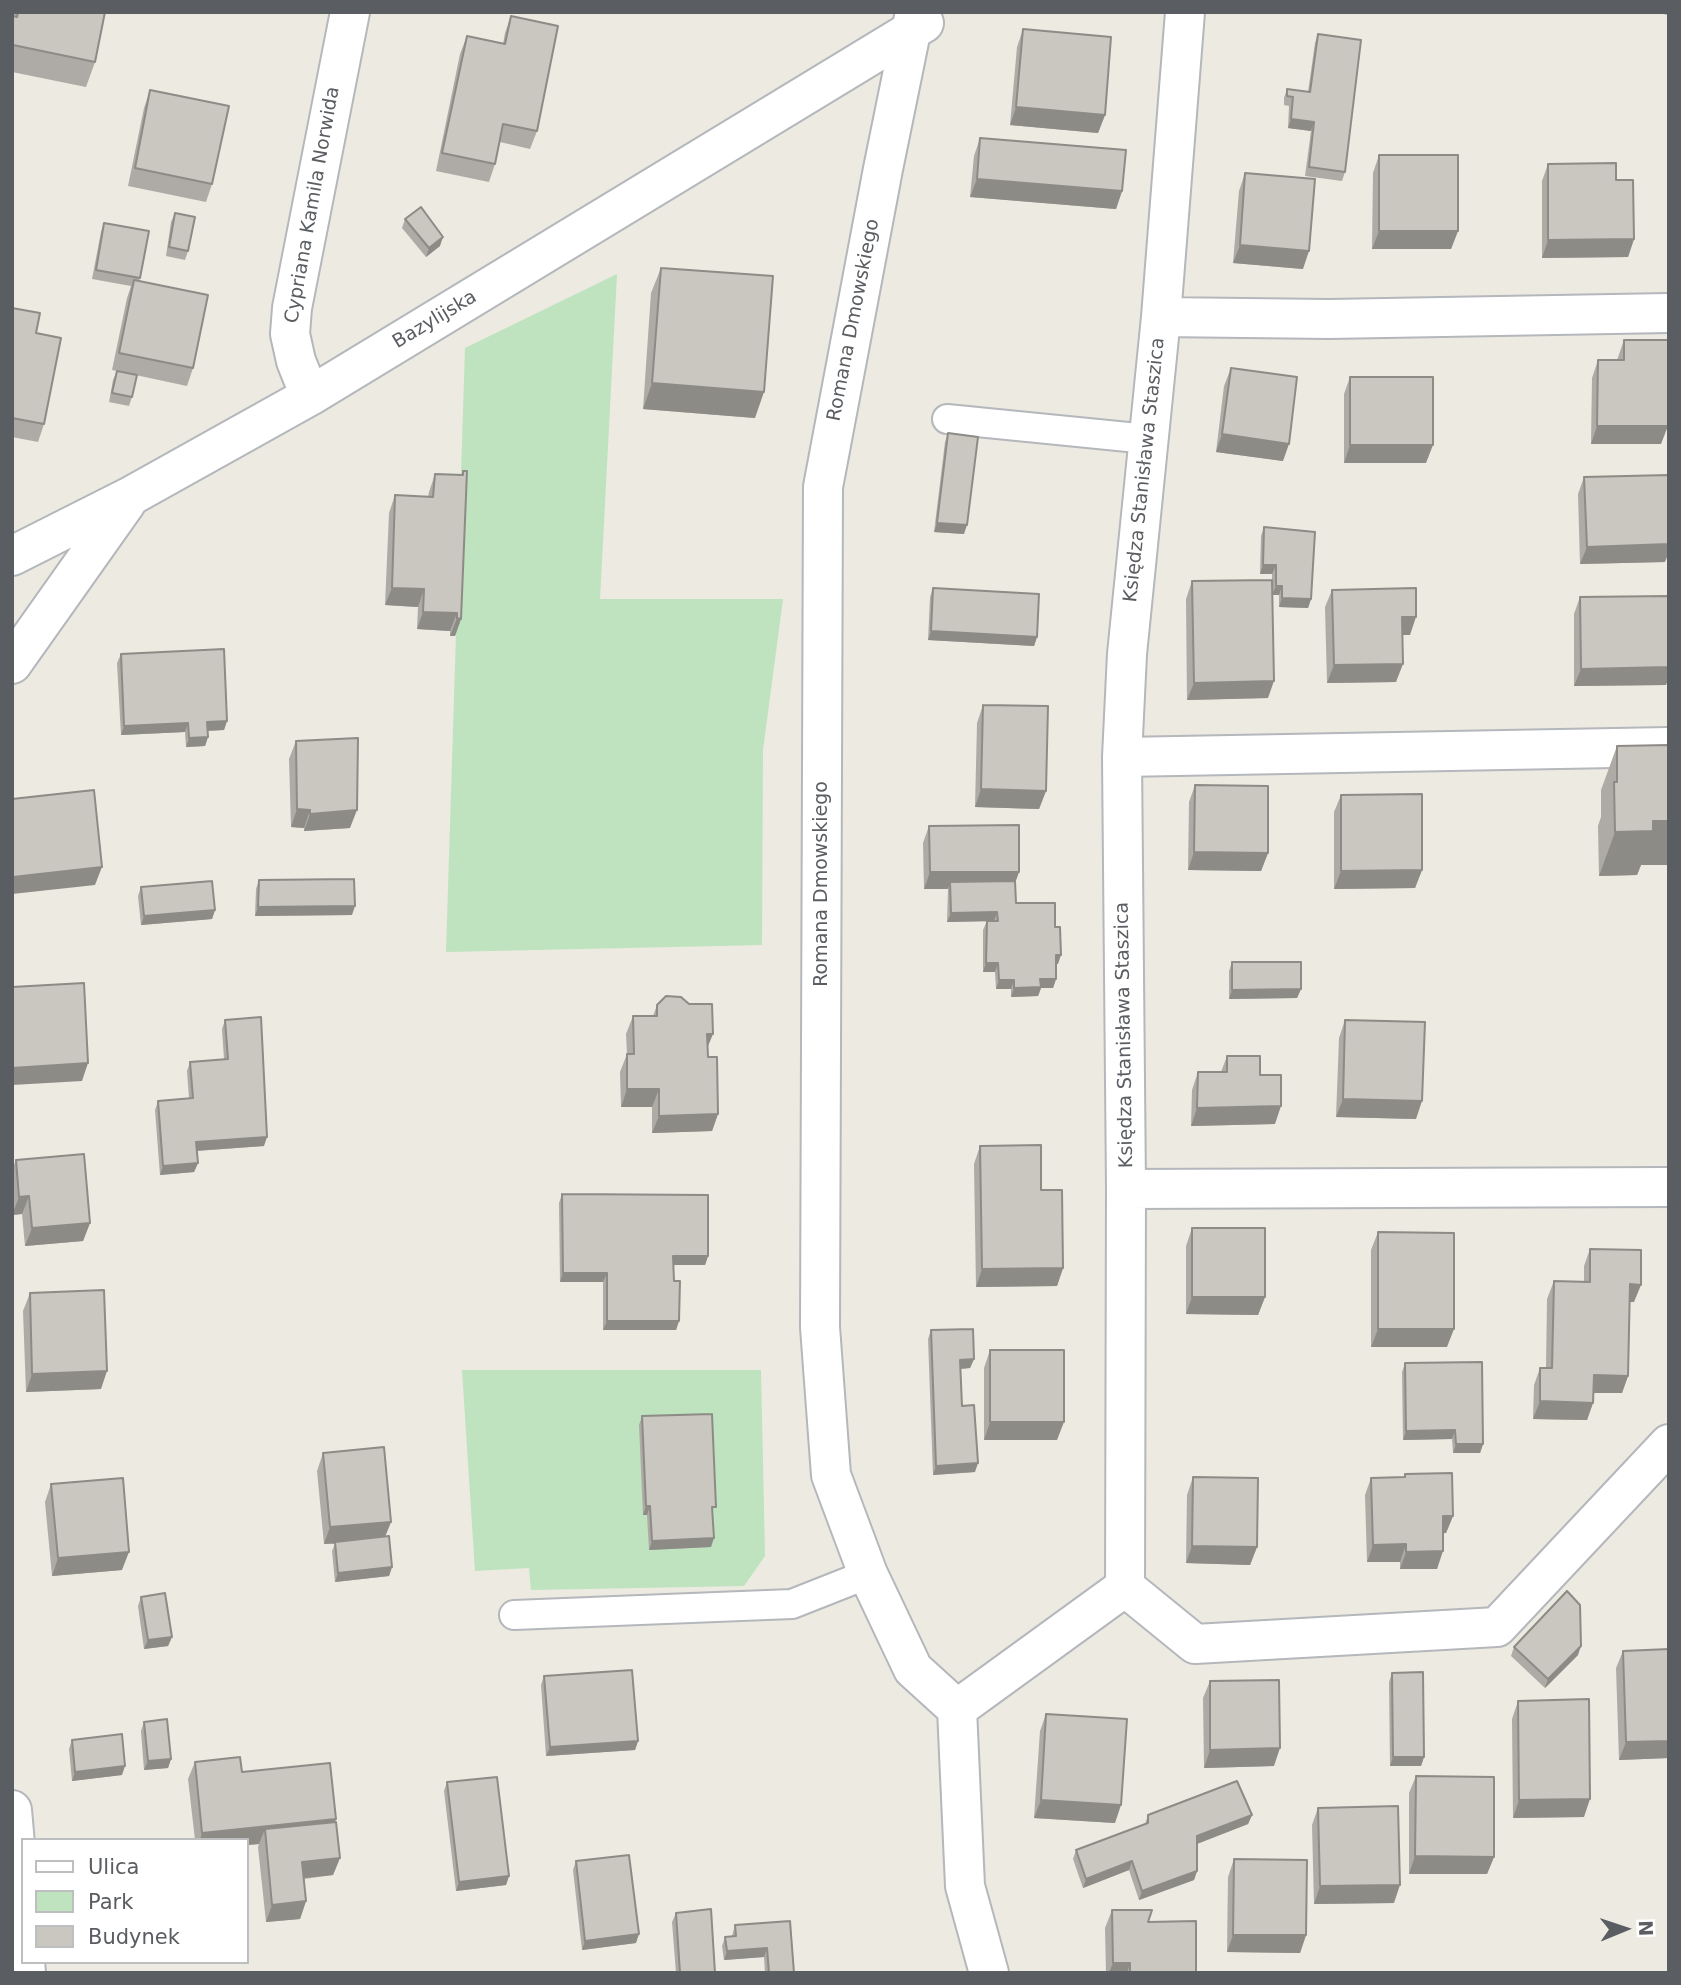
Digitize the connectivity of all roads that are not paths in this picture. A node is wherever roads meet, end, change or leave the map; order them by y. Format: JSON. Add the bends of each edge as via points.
{"nodes":[{"id":1,"x":350,"y":12,"type":"edge"},
{"id":2,"x":1185,"y":12,"type":"edge"},
{"id":3,"x":922,"y":18,"type":"edge"},
{"id":4,"x":1669,"y":313,"type":"edge"},
{"id":5,"x":1161,"y":317,"type":"junction"},
{"id":6,"x":310,"y":396,"type":"junction"},
{"id":7,"x":947,"y":419,"type":"dead end"},
{"id":8,"x":1148,"y":439,"type":"junction"},
{"id":9,"x":129,"y":497,"type":"junction"},
{"id":10,"x":12,"y":556,"type":"edge"},
{"id":11,"x":12,"y":664,"type":"edge"},
{"id":12,"x":1669,"y":747,"type":"edge"},
{"id":13,"x":1122,"y":757,"type":"junction"},
{"id":14,"x":1669,"y":1187,"type":"edge"},
{"id":15,"x":1126,"y":1189,"type":"junction"},
{"id":16,"x":1669,"y":1444,"type":"edge"},
{"id":17,"x":868,"y":1574,"type":"junction"},
{"id":18,"x":1125,"y":1587,"type":"junction"},
{"id":19,"x":514,"y":1615,"type":"dead end"},
{"id":20,"x":957,"y":1709,"type":"junction"},
{"id":21,"x":12,"y":1810,"type":"edge"},
{"id":22,"x":21,"y":1911,"type":"edge"},
{"id":23,"x":989,"y":1973,"type":"edge"}],
"edges":[{"from":1,"to":6,"type":"street","name":"Cypriana Kamila Norwida","via":[[292,308],[290,334]]},
{"from":2,"to":5,"type":"street","name":"Księdza Stanisława Staszica"},
{"from":3,"to":6,"type":"street","name":"Bazylijska"},
{"from":3,"to":17,"type":"street","name":"Romana Dmowskiego","via":[[883,169],[823,487],[820,1327],[831,1475]]},
{"from":4,"to":5,"type":"street"},
{"from":5,"to":8,"type":"street","name":"Księdza Stanisława Staszica"},
{"from":6,"to":9,"type":"street","name":"Bazylijska"},
{"from":7,"to":8,"type":"lane"},
{"from":8,"to":13,"type":"street","name":"Księdza Stanisława Staszica"},
{"from":9,"to":10,"type":"street"},
{"from":9,"to":11,"type":"street","name":"Bazylijska"},
{"from":12,"to":13,"type":"street"},
{"from":13,"to":15,"type":"street","name":"Księdza Stanisława Staszica"},
{"from":14,"to":15,"type":"street"},
{"from":15,"to":18,"type":"street","name":"Księdza Stanisława Staszica"},
{"from":16,"to":18,"type":"street","via":[[1497,1627],[1195,1644]]},
{"from":17,"to":19,"type":"lane","via":[[792,1604]]},
{"from":17,"to":20,"type":"street","name":"Romana Dmowskiego","via":[[913,1669]]},
{"from":18,"to":20,"type":"street"},
{"from":20,"to":23,"type":"street","via":[[965,1886]]},
{"from":21,"to":22,"type":"street"}]}
